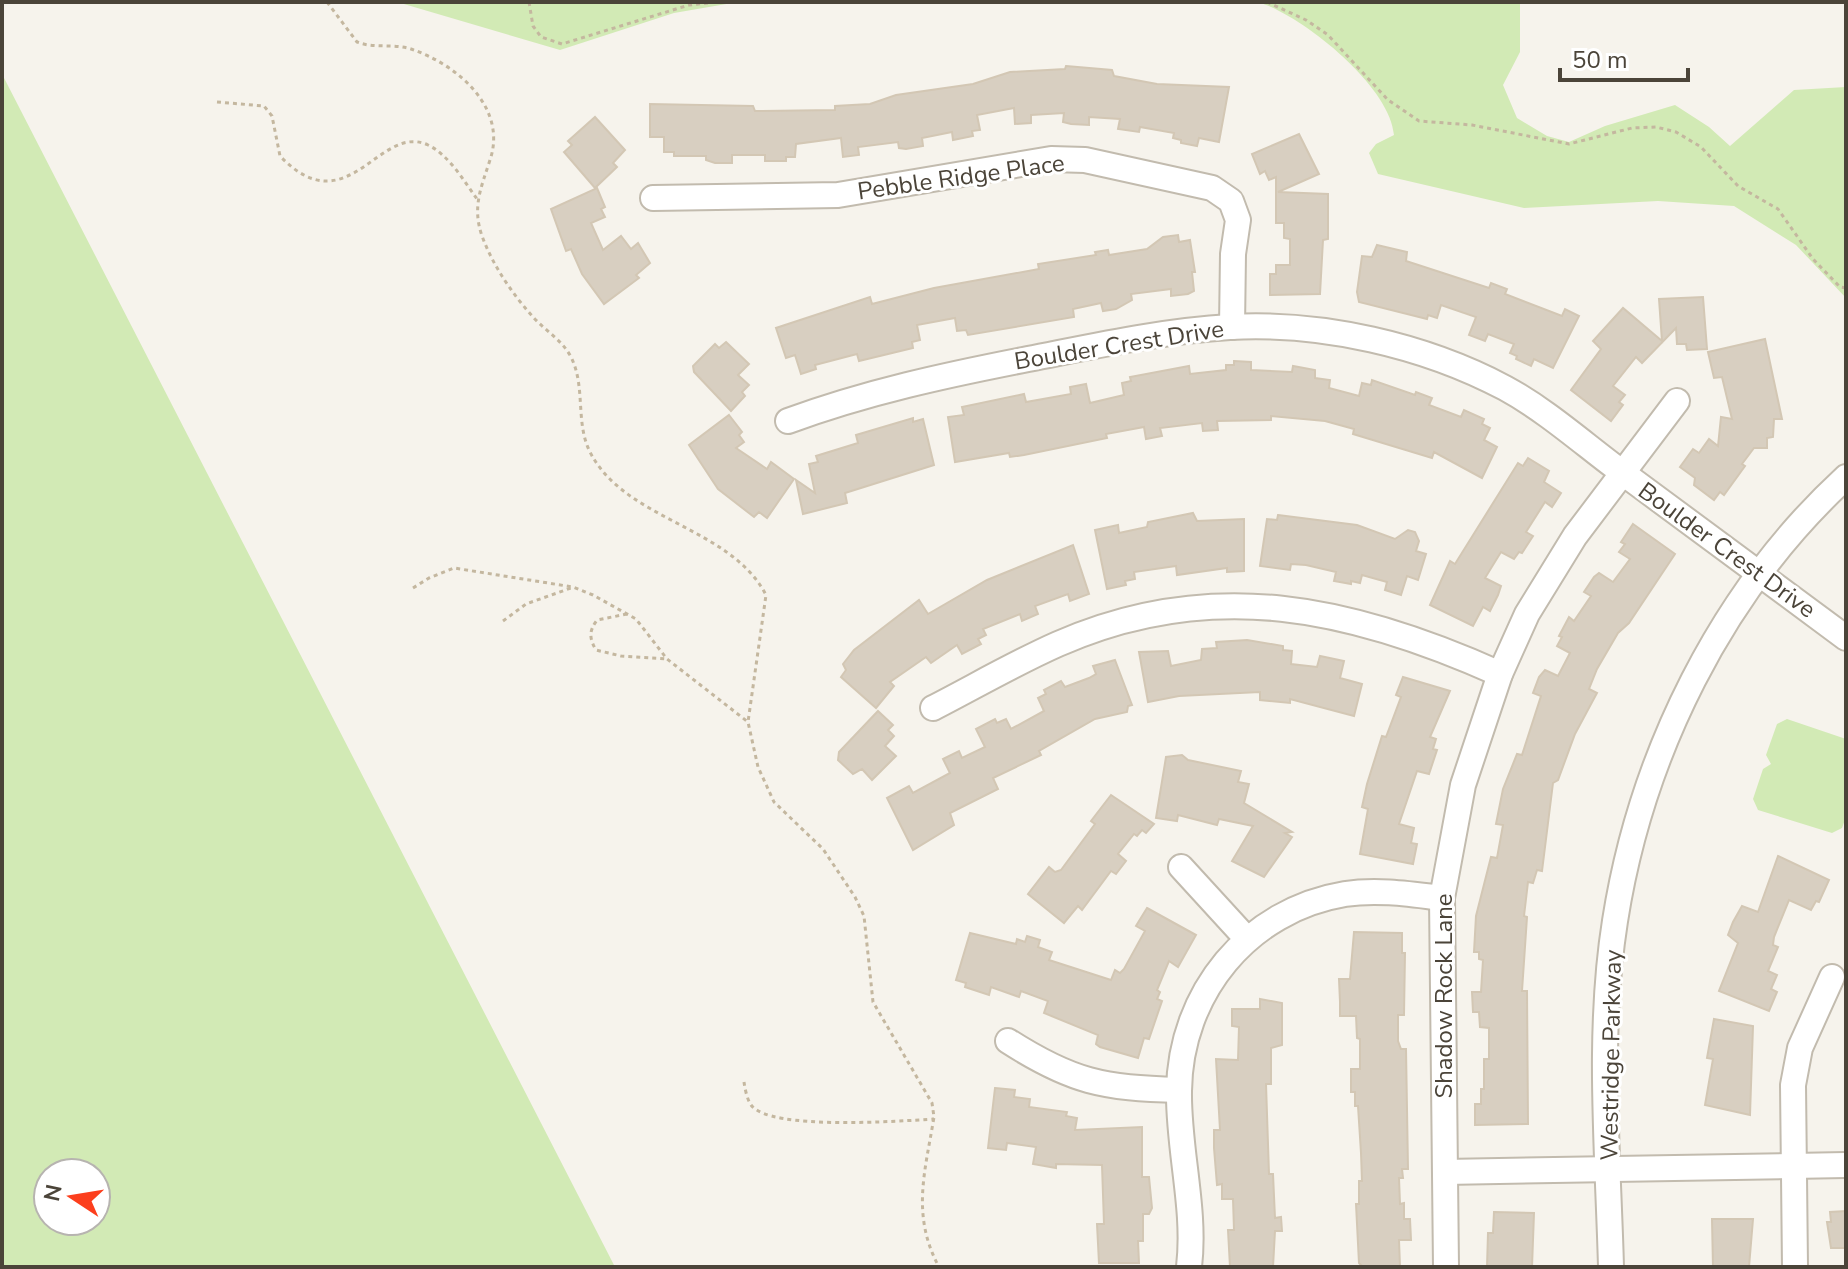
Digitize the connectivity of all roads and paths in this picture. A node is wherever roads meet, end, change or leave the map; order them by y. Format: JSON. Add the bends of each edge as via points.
{"nodes":[{"id":1,"x":327,"y":2,"type":"edge"},
{"id":2,"x":529,"y":2,"type":"edge"},
{"id":3,"x":717,"y":2,"type":"edge"},
{"id":4,"x":1267,"y":2,"type":"edge"},
{"id":5,"x":217,"y":102,"type":"dead end"},
{"id":6,"x":653,"y":198,"type":"dead end"},
{"id":7,"x":477,"y":199,"type":"junction"},
{"id":8,"x":1846,"y":288,"type":"edge"},
{"id":9,"x":1232,"y":327,"type":"junction"},
{"id":10,"x":1677,"y":401,"type":"dead end"},
{"id":11,"x":788,"y":421,"type":"dead end"},
{"id":12,"x":1622,"y":472,"type":"junction"},
{"id":13,"x":1846,"y":477,"type":"edge"},
{"id":14,"x":1760,"y":574,"type":"junction"},
{"id":15,"x":573,"y":587,"type":"junction"},
{"id":16,"x":413,"y":588,"type":"dead end"},
{"id":17,"x":628,"y":613,"type":"junction"},
{"id":18,"x":503,"y":621,"type":"dead end"},
{"id":19,"x":1846,"y":638,"type":"edge"},
{"id":20,"x":667,"y":659,"type":"junction"},
{"id":21,"x":1500,"y":674,"type":"junction"},
{"id":22,"x":933,"y":708,"type":"dead end"},
{"id":23,"x":748,"y":722,"type":"junction"},
{"id":24,"x":1181,"y":867,"type":"dead end"},
{"id":25,"x":1442,"y":898,"type":"junction"},
{"id":26,"x":1246,"y":938,"type":"junction"},
{"id":27,"x":1832,"y":977,"type":"dead end"},
{"id":28,"x":1008,"y":1041,"type":"dead end"},
{"id":29,"x":744,"y":1082,"type":"dead end"},
{"id":30,"x":1179,"y":1090,"type":"junction"},
{"id":31,"x":934,"y":1119,"type":"junction"},
{"id":32,"x":1794,"y":1165,"type":"junction"},
{"id":33,"x":1846,"y":1165,"type":"edge"},
{"id":34,"x":1608,"y":1170,"type":"junction"},
{"id":35,"x":1445,"y":1172,"type":"junction"},
{"id":36,"x":939,"y":1267,"type":"edge"},
{"id":37,"x":1189,"y":1267,"type":"edge"},
{"id":38,"x":1446,"y":1267,"type":"edge"},
{"id":39,"x":1611,"y":1267,"type":"edge"},
{"id":40,"x":1795,"y":1267,"type":"edge"}],
"edges":[{"from":1,"to":7,"type":"path","via":[[357,42],[412,49],[475,88],[492,142]]},
{"from":2,"to":3,"type":"path","via":[[541,37],[562,44],[689,5]]},
{"from":4,"to":8,"type":"path","via":[[1328,35],[1388,100],[1419,121],[1472,125],[1569,144],[1632,128],[1676,132],[1701,147],[1738,186],[1778,209],[1813,259]]},
{"from":5,"to":7,"type":"path","via":[[264,106],[272,116],[280,156],[306,176],[341,181],[387,152],[415,142],[440,154]]},
{"from":6,"to":9,"type":"street","name":"Pebble Ridge Place","via":[[838,195],[1051,159],[1085,160],[1212,188],[1231,201],[1238,220]]},
{"from":7,"to":23,"type":"path","via":[[483,237],[505,280],[570,355],[577,371],[581,430],[598,466],[616,485],[711,544],[760,583],[767,607]]},
{"from":9,"to":11,"type":"street","name":"Boulder Crest Drive","via":[[1151,335],[908,383]]},
{"from":9,"to":12,"type":"street","name":"Boulder Crest Drive","via":[[1333,333],[1451,365],[1505,389]]},
{"from":10,"to":12,"type":"street","name":"Shadow Rock Lane"},
{"from":12,"to":14,"type":"street","name":"Boulder Crest Drive"},
{"from":12,"to":21,"type":"street","name":"Shadow Rock Lane","via":[[1552,572]]},
{"from":13,"to":14,"type":"street","name":"Westridge Parkway"},
{"from":14,"to":19,"type":"street","name":"Boulder Crest Drive"},
{"from":14,"to":34,"type":"street","name":"Westridge Parkway","via":[[1686,694],[1631,842],[1614,922],[1607,1010]]},
{"from":15,"to":16,"type":"path","via":[[454,568]]},
{"from":15,"to":17,"type":"path"},
{"from":15,"to":18,"type":"path","via":[[526,604]]},
{"from":17,"to":20,"type":"path"},
{"from":17,"to":20,"type":"path","via":[[597,620],[591,629],[596,650]]},
{"from":20,"to":23,"type":"path"},
{"from":21,"to":22,"type":"street","via":[[1438,646],[1346,617],[1262,606],[1199,608],[1143,618],[1057,644]]},
{"from":21,"to":25,"type":"street","name":"Shadow Rock Lane","via":[[1463,785]]},
{"from":23,"to":31,"type":"path","via":[[758,767],[774,802],[823,849],[864,916],[873,1002],[932,1103]]},
{"from":24,"to":26,"type":"street"},
{"from":25,"to":26,"type":"street","via":[[1380,891],[1345,894],[1279,917]]},
{"from":25,"to":35,"type":"street","name":"Shadow Rock Lane"},
{"from":26,"to":30,"type":"street","via":[[1202,994],[1183,1055]]},
{"from":27,"to":32,"type":"street","via":[[1800,1048],[1793,1085]]},
{"from":28,"to":30,"type":"street","via":[[1076,1079],[1131,1089]]},
{"from":29,"to":31,"type":"path","via":[[752,1107],[768,1117],[842,1123]]},
{"from":30,"to":37,"type":"street"},
{"from":31,"to":36,"type":"path","via":[[920,1210]]},
{"from":32,"to":33,"type":"street"},
{"from":32,"to":34,"type":"street"},
{"from":32,"to":40,"type":"street"},
{"from":34,"to":35,"type":"street"},
{"from":34,"to":39,"type":"street","name":"Westridge Parkway"},
{"from":35,"to":38,"type":"street","name":"Shadow Rock Lane"}]}
